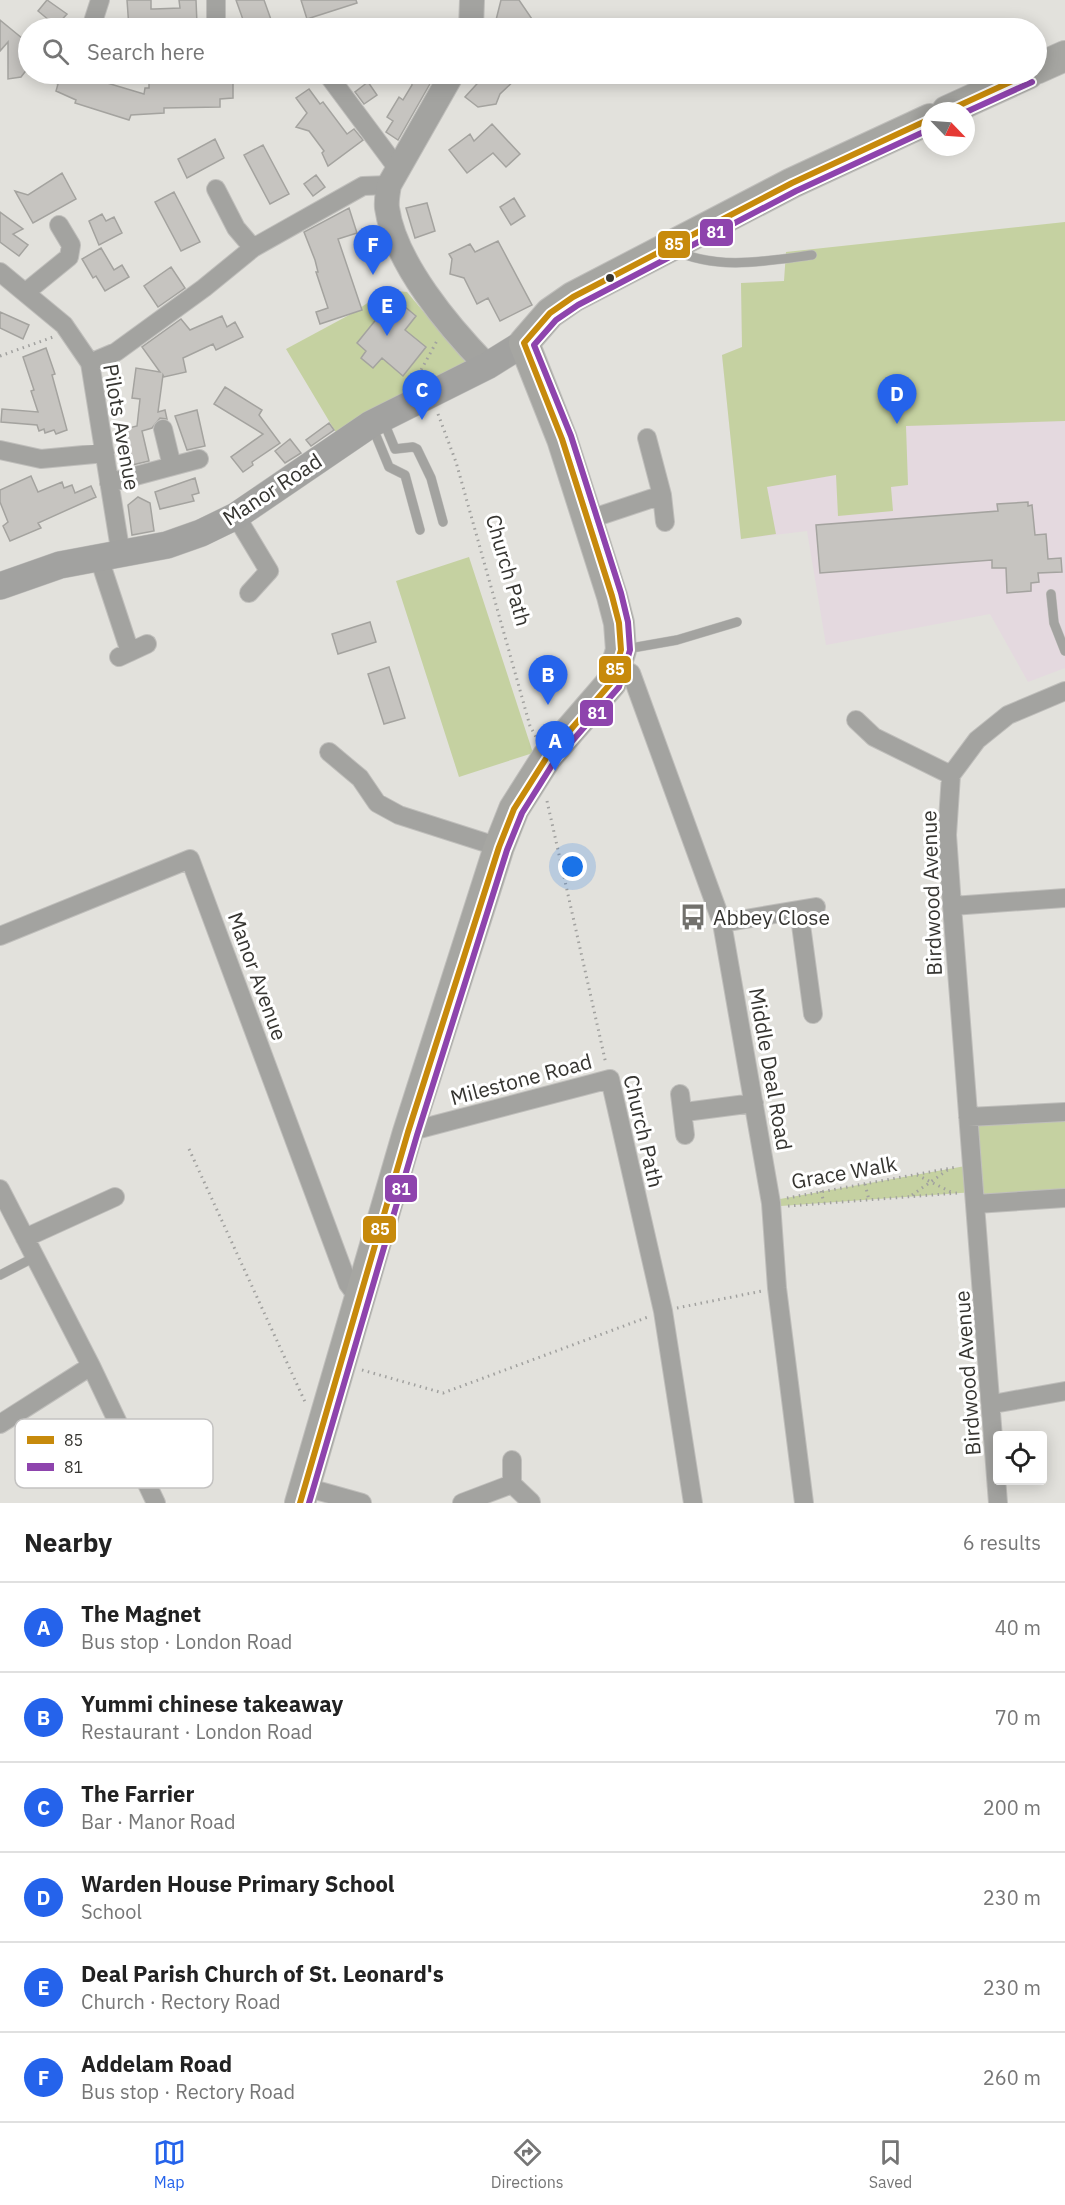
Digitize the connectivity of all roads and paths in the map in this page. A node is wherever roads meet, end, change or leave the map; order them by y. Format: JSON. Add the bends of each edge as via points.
{"nodes":[{"id":1,"x":100,"y":0,"type":"edge"},
{"id":2,"x":216,"y":0,"type":"edge"},
{"id":3,"x":472,"y":0,"type":"edge"},
{"id":4,"x":94,"y":18,"type":"edge"},
{"id":5,"x":216,"y":18,"type":"edge"},
{"id":6,"x":471,"y":18,"type":"edge"},
{"id":7,"x":1065,"y":56,"type":"edge"},
{"id":8,"x":1047,"y":64,"type":"edge"},
{"id":9,"x":334,"y":84,"type":"edge"},
{"id":10,"x":446,"y":84,"type":"edge"},
{"id":11,"x":1006,"y":84,"type":"edge"},
{"id":12,"x":967,"y":102,"type":"edge"},
{"id":13,"x":921,"y":123,"type":"edge"},
{"id":14,"x":394,"y":177,"type":"junction"},
{"id":15,"x":216,"y":189,"type":"dead end"},
{"id":16,"x":59,"y":225,"type":"dead end"},
{"id":17,"x":667,"y":246,"type":"junction"},
{"id":18,"x":253,"y":248,"type":"junction"},
{"id":19,"x":812,"y":255,"type":"dead end"},
{"id":20,"x":0,"y":272,"type":"edge"},
{"id":21,"x":26,"y":292,"type":"junction"},
{"id":22,"x":69,"y":331,"type":"junction"},
{"id":23,"x":440,"y":335,"type":"dead end"},
{"id":24,"x":524,"y":343,"type":"junction"},
{"id":25,"x":0,"y":356,"type":"edge"},
{"id":26,"x":90,"y":363,"type":"junction"},
{"id":27,"x":488,"y":366,"type":"junction"},
{"id":28,"x":437,"y":391,"type":"junction"},
{"id":29,"x":376,"y":421,"type":"junction"},
{"id":30,"x":163,"y":429,"type":"dead end"},
{"id":31,"x":647,"y":438,"type":"dead end"},
{"id":32,"x":0,"y":450,"type":"edge"},
{"id":33,"x":105,"y":453,"type":"junction"},
{"id":34,"x":199,"y":459,"type":"dead end"},
{"id":35,"x":172,"y":466,"type":"junction"},
{"id":36,"x":109,"y":483,"type":"junction"},
{"id":37,"x":662,"y":495,"type":"junction"},
{"id":38,"x":236,"y":516,"type":"junction"},
{"id":39,"x":587,"y":520,"type":"junction"},
{"id":40,"x":443,"y":522,"type":"dead end"},
{"id":41,"x":664,"y":522,"type":"dead end"},
{"id":42,"x":420,"y":530,"type":"dead end"},
{"id":43,"x":110,"y":556,"type":"junction"},
{"id":44,"x":0,"y":586,"type":"edge"},
{"id":45,"x":249,"y":593,"type":"dead end"},
{"id":46,"x":1051,"y":594,"type":"dead end"},
{"id":47,"x":737,"y":622,"type":"dead end"},
{"id":48,"x":147,"y":644,"type":"dead end"},
{"id":49,"x":1065,"y":651,"type":"edge"},
{"id":50,"x":619,"y":658,"type":"junction"},
{"id":51,"x":1065,"y":691,"type":"edge"},
{"id":52,"x":856,"y":720,"type":"dead end"},
{"id":53,"x":329,"y":752,"type":"dead end"},
{"id":54,"x":543,"y":764,"type":"junction"},
{"id":55,"x":951,"y":775,"type":"junction"},
{"id":56,"x":499,"y":848,"type":"junction"},
{"id":57,"x":1065,"y":898,"type":"edge"},
{"id":58,"x":952,"y":906,"type":"junction"},
{"id":59,"x":722,"y":923,"type":"junction"},
{"id":60,"x":0,"y":936,"type":"edge"},
{"id":61,"x":813,"y":1014,"type":"dead end"},
{"id":62,"x":610,"y":1079,"type":"junction"},
{"id":63,"x":680,"y":1094,"type":"dead end"},
{"id":64,"x":754,"y":1103,"type":"junction"},
{"id":65,"x":685,"y":1112,"type":"junction"},
{"id":66,"x":1065,"y":1112,"type":"edge"},
{"id":67,"x":968,"y":1117,"type":"junction"},
{"id":68,"x":408,"y":1132,"type":"junction"},
{"id":69,"x":685,"y":1135,"type":"dead end"},
{"id":70,"x":189,"y":1149,"type":"dead end"},
{"id":71,"x":971,"y":1165,"type":"junction"},
{"id":72,"x":950,"y":1168,"type":"junction"},
{"id":73,"x":915,"y":1174,"type":"junction"},
{"id":74,"x":930,"y":1182,"type":"junction"},
{"id":75,"x":866,"y":1184,"type":"junction"},
{"id":76,"x":0,"y":1189,"type":"edge"},
{"id":77,"x":821,"y":1191,"type":"junction"},
{"id":78,"x":953,"y":1193,"type":"junction"},
{"id":79,"x":911,"y":1196,"type":"junction"},
{"id":80,"x":114,"y":1197,"type":"dead end"},
{"id":81,"x":975,"y":1198,"type":"junction"},
{"id":82,"x":1065,"y":1198,"type":"edge"},
{"id":83,"x":780,"y":1199,"type":"dead end"},
{"id":84,"x":869,"y":1200,"type":"junction"},
{"id":85,"x":824,"y":1203,"type":"junction"},
{"id":86,"x":781,"y":1206,"type":"dead end"},
{"id":87,"x":26,"y":1238,"type":"junction"},
{"id":88,"x":35,"y":1257,"type":"junction"},
{"id":89,"x":0,"y":1275,"type":"edge"},
{"id":90,"x":777,"y":1288,"type":"junction"},
{"id":91,"x":359,"y":1299,"type":"junction"},
{"id":92,"x":663,"y":1311,"type":"junction"},
{"id":93,"x":340,"y":1364,"type":"junction"},
{"id":94,"x":91,"y":1366,"type":"junction"},
{"id":95,"x":1065,"y":1391,"type":"edge"},
{"id":96,"x":993,"y":1404,"type":"junction"},
{"id":97,"x":116,"y":1419,"type":"edge"},
{"id":98,"x":0,"y":1424,"type":"edge"},
{"id":99,"x":322,"y":1428,"type":"junction"},
{"id":100,"x":512,"y":1460,"type":"dead end"},
{"id":101,"x":512,"y":1484,"type":"junction"},
{"id":102,"x":149,"y":1488,"type":"edge"},
{"id":103,"x":303,"y":1495,"type":"edge"},
{"id":104,"x":531,"y":1502,"type":"edge"},
{"id":105,"x":156,"y":1503,"type":"edge"},
{"id":106,"x":362,"y":1503,"type":"edge"},
{"id":107,"x":462,"y":1503,"type":"edge"},
{"id":108,"x":693,"y":1503,"type":"edge"},
{"id":109,"x":804,"y":1503,"type":"edge"},
{"id":110,"x":998,"y":1503,"type":"edge"}],
"edges":[{"from":1,"to":4,"type":"street"},
{"from":2,"to":5,"type":"street"},
{"from":3,"to":6,"type":"street"},
{"from":7,"to":8,"type":"main road"},
{"from":9,"to":14,"type":"street"},
{"from":10,"to":14,"type":"street"},
{"from":11,"to":12,"type":"main road"},
{"from":13,"to":17,"type":"main road"},
{"from":14,"to":18,"type":"street","via":[[363,186]]},
{"from":14,"to":27,"type":"street","via":[[387,205],[392,231],[405,257],[458,333]]},
{"from":15,"to":18,"type":"street","via":[[236,228]]},
{"from":16,"to":21,"type":"street","via":[[71,245],[69,257]]},
{"from":17,"to":19,"type":"lane","via":[[690,257],[740,264]]},
{"from":17,"to":24,"type":"main road","via":[[573,297],[550,313]]},
{"from":18,"to":26,"type":"street","via":[[116,352]]},
{"from":20,"to":21,"type":"street","name":"Pilots Avenue"},
{"from":21,"to":22,"type":"street","name":"Pilots Avenue"},
{"from":22,"to":25,"type":"path"},
{"from":22,"to":26,"type":"street","name":"Pilots Avenue"},
{"from":23,"to":28,"type":"path","via":[[421,370]]},
{"from":24,"to":27,"type":"main road","name":"Manor Road"},
{"from":24,"to":39,"type":"main road","via":[[562,439]]},
{"from":26,"to":33,"type":"street","name":"Pilots Avenue"},
{"from":27,"to":28,"type":"main road","name":"Manor Road"},
{"from":28,"to":29,"type":"main road","name":"Manor Road"},
{"from":28,"to":54,"type":"path","name":"Church Path"},
{"from":29,"to":38,"type":"main road","name":"Manor Road"},
{"from":29,"to":40,"type":"lane","via":[[395,449],[417,449],[431,478]]},
{"from":29,"to":42,"type":"lane","via":[[389,467],[405,475]]},
{"from":30,"to":35,"type":"street"},
{"from":31,"to":37,"type":"street"},
{"from":32,"to":33,"type":"street","via":[[41,459]]},
{"from":33,"to":36,"type":"street","name":"Pilots Avenue"},
{"from":34,"to":35,"type":"street"},
{"from":35,"to":36,"type":"street"},
{"from":36,"to":43,"type":"street","name":"Pilots Avenue"},
{"from":37,"to":39,"type":"street"},
{"from":37,"to":41,"type":"street"},
{"from":38,"to":43,"type":"main road","name":"Manor Road","via":[[167,545]]},
{"from":38,"to":45,"type":"street","via":[[274,569]]},
{"from":39,"to":50,"type":"main road","via":[[619,623]]},
{"from":43,"to":44,"type":"main road","name":"Manor Road","via":[[60,565]]},
{"from":43,"to":48,"type":"street","name":"Pilots Avenue","via":[[124,654]]},
{"from":46,"to":49,"type":"lane","via":[[1054,623]]},
{"from":47,"to":50,"type":"lane"},
{"from":50,"to":54,"type":"main road","via":[[611,683]]},
{"from":50,"to":59,"type":"street","name":"Middle Deal Road","via":[[630,673]]},
{"from":51,"to":55,"type":"street","via":[[1008,715],[977,740]]},
{"from":52,"to":55,"type":"street","via":[[874,737]]},
{"from":53,"to":56,"type":"street","via":[[360,778],[377,803],[399,815]]},
{"from":54,"to":56,"type":"main road","via":[[514,809]]},
{"from":54,"to":62,"type":"path","name":"Church Path"},
{"from":55,"to":58,"type":"street","name":"Birdwood Avenue","via":[[947,835]]},
{"from":56,"to":68,"type":"main road"},
{"from":57,"to":58,"type":"street"},
{"from":58,"to":67,"type":"street","name":"Birdwood Avenue"},
{"from":59,"to":61,"type":"street","via":[[807,908]]},
{"from":59,"to":64,"type":"street","name":"Middle Deal Road"},
{"from":60,"to":91,"type":"street","name":"Manor Avenue","via":[[190,859],[348,1284]]},
{"from":62,"to":68,"type":"street","name":"Milestone Road"},
{"from":62,"to":92,"type":"street","name":"Church Path"},
{"from":63,"to":65,"type":"street"},
{"from":64,"to":65,"type":"street"},
{"from":64,"to":90,"type":"street","name":"Middle Deal Road","via":[[771,1203]]},
{"from":65,"to":69,"type":"street"},
{"from":66,"to":67,"type":"street"},
{"from":67,"to":71,"type":"street","name":"Birdwood Avenue"},
{"from":68,"to":91,"type":"main road"},
{"from":70,"to":99,"type":"path","via":[[301,1395]]},
{"from":71,"to":72,"type":"path","name":"Grace Walk"},
{"from":71,"to":81,"type":"street","name":"Birdwood Avenue"},
{"from":72,"to":73,"type":"path","name":"Grace Walk"},
{"from":72,"to":74,"type":"path"},
{"from":73,"to":74,"type":"path"},
{"from":73,"to":75,"type":"path","name":"Grace Walk"},
{"from":74,"to":78,"type":"path"},
{"from":74,"to":79,"type":"path"},
{"from":75,"to":77,"type":"path","name":"Grace Walk"},
{"from":75,"to":84,"type":"path"},
{"from":76,"to":87,"type":"street"},
{"from":77,"to":83,"type":"path","name":"Grace Walk"},
{"from":77,"to":85,"type":"path"},
{"from":78,"to":79,"type":"path","name":"Grace Walk"},
{"from":78,"to":81,"type":"path","name":"Grace Walk"},
{"from":79,"to":84,"type":"path","name":"Grace Walk"},
{"from":80,"to":87,"type":"street"},
{"from":81,"to":82,"type":"street"},
{"from":81,"to":96,"type":"street","name":"Birdwood Avenue"},
{"from":84,"to":85,"type":"path","name":"Grace Walk"},
{"from":85,"to":86,"type":"path","name":"Grace Walk"},
{"from":87,"to":88,"type":"street"},
{"from":88,"to":89,"type":"lane"},
{"from":88,"to":94,"type":"street"},
{"from":90,"to":92,"type":"path"},
{"from":90,"to":109,"type":"street","name":"Middle Deal Road"},
{"from":91,"to":93,"type":"main road"},
{"from":92,"to":93,"type":"path","via":[[443,1393]]},
{"from":92,"to":108,"type":"street","name":"Church Path"},
{"from":93,"to":99,"type":"main road"},
{"from":94,"to":97,"type":"street"},
{"from":94,"to":98,"type":"street"},
{"from":95,"to":96,"type":"street"},
{"from":96,"to":110,"type":"street","name":"Birdwood Avenue"},
{"from":99,"to":103,"type":"main road"},
{"from":100,"to":101,"type":"street"},
{"from":101,"to":104,"type":"street"},
{"from":101,"to":107,"type":"street"},
{"from":102,"to":105,"type":"street"},
{"from":103,"to":106,"type":"street"}]}
